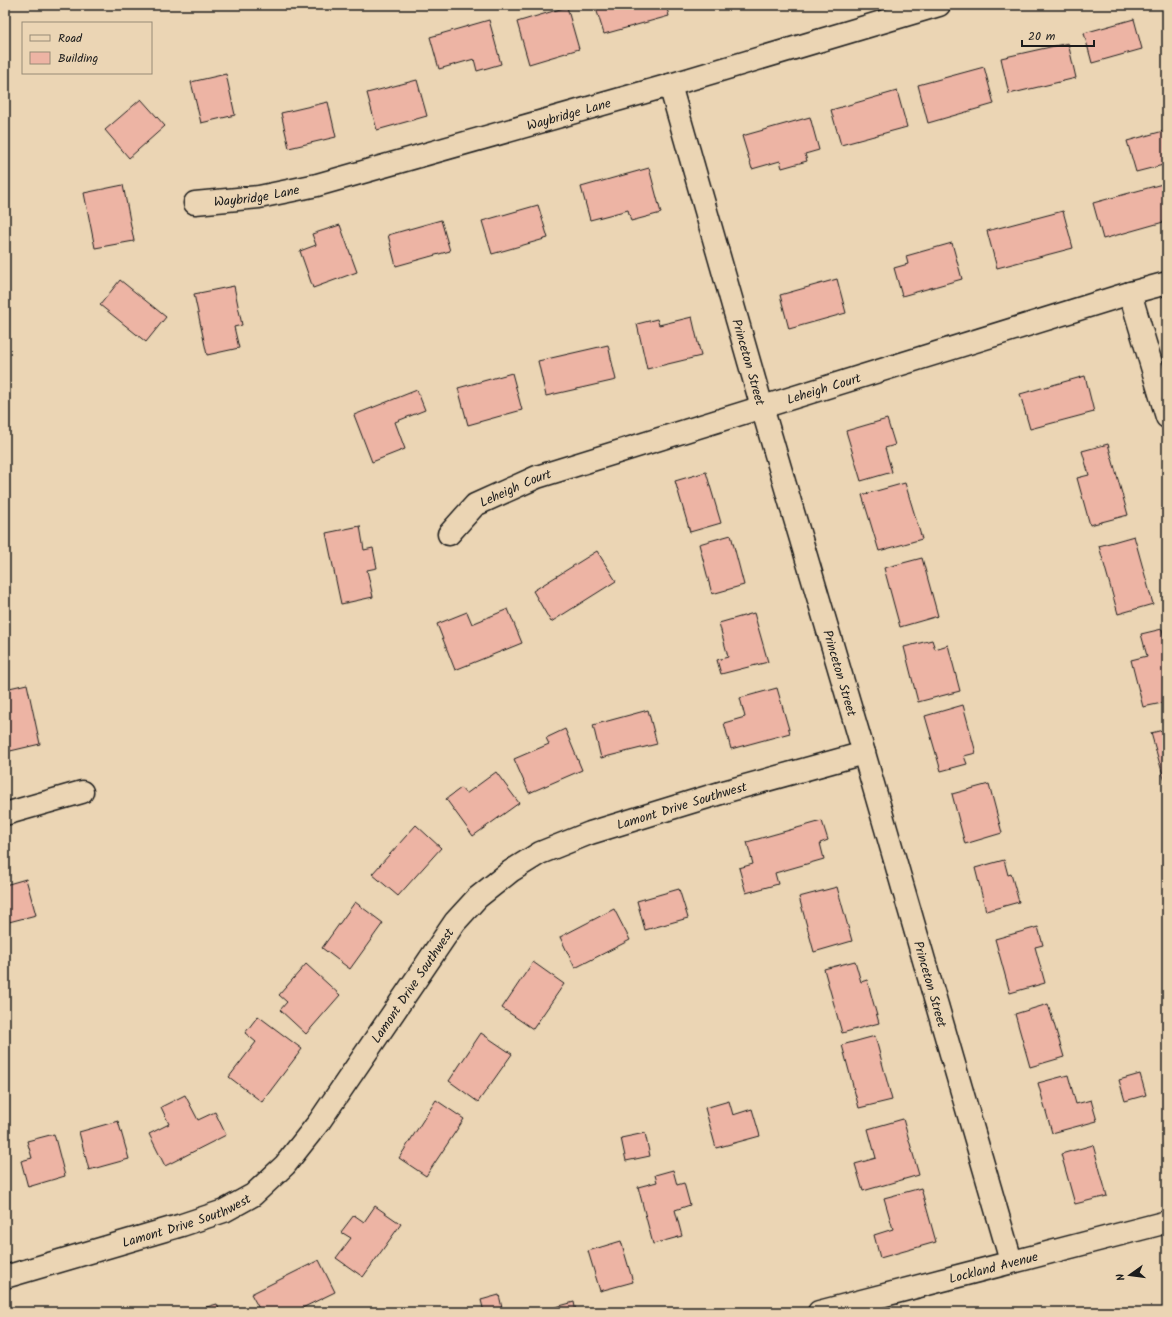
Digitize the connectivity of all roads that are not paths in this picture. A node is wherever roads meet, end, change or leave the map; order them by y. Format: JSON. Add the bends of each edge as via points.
{"nodes":[{"id":1,"x":939,"y":5,"type":"edge"},
{"id":2,"x":670,"y":85,"type":"junction"},
{"id":3,"x":195,"y":203,"type":"dead end"},
{"id":4,"x":1167,"y":283,"type":"edge"},
{"id":5,"x":1130,"y":293,"type":"junction"},
{"id":6,"x":762,"y":407,"type":"junction"},
{"id":7,"x":1167,"y":417,"type":"edge"},
{"id":8,"x":449,"y":534,"type":"dead end"},
{"id":9,"x":864,"y":753,"type":"junction"},
{"id":10,"x":82,"y":792,"type":"dead end"},
{"id":11,"x":5,"y":814,"type":"edge"},
{"id":12,"x":1167,"y":1222,"type":"edge"},
{"id":13,"x":1011,"y":1262,"type":"junction"},
{"id":14,"x":5,"y":1277,"type":"edge"},
{"id":15,"x":819,"y":1312,"type":"edge"}],
"edges":[{"from":1,"to":2,"type":"street","name":"Waybridge Lane"},
{"from":2,"to":3,"type":"street","name":"Waybridge Lane","via":[[318,185],[259,197]]},
{"from":2,"to":6,"type":"street","name":"Princeton Street"},
{"from":4,"to":5,"type":"street","name":"Leheigh Court"},
{"from":5,"to":6,"type":"street","name":"Leheigh Court"},
{"from":5,"to":7,"type":"street"},
{"from":6,"to":8,"type":"street","name":"Leheigh Court","via":[[537,477],[475,505]]},
{"from":6,"to":9,"type":"street","name":"Princeton Street"},
{"from":9,"to":13,"type":"street","name":"Princeton Street"},
{"from":9,"to":14,"type":"street","name":"Lamont Drive Southwest","via":[[590,832],[540,853],[511,871],[478,898],[455,922],[319,1122],[285,1165],[253,1195],[224,1211],[182,1225]]},
{"from":10,"to":11,"type":"street"},
{"from":12,"to":13,"type":"street","name":"Lockland Avenue"},
{"from":13,"to":15,"type":"street","name":"Lockland Avenue"}]}
